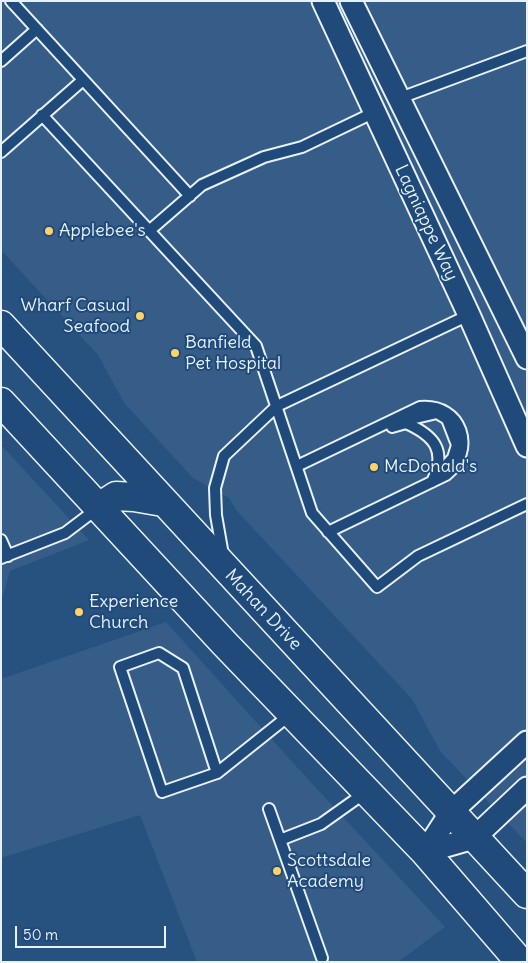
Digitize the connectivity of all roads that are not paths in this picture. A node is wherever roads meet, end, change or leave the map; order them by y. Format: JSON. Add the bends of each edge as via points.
{"nodes":[{"id":1,"x":11,"y":1,"type":"edge"},
{"id":2,"x":323,"y":1,"type":"edge"},
{"id":3,"x":352,"y":1,"type":"edge"},
{"id":4,"x":37,"y":29,"type":"junction"},
{"id":5,"x":527,"y":51,"type":"edge"},
{"id":6,"x":1,"y":61,"type":"edge"},
{"id":7,"x":82,"y":80,"type":"junction"},
{"id":8,"x":400,"y":98,"type":"junction"},
{"id":9,"x":375,"y":112,"type":"junction"},
{"id":10,"x":42,"y":115,"type":"junction"},
{"id":11,"x":1,"y":152,"type":"edge"},
{"id":12,"x":190,"y":196,"type":"junction"},
{"id":13,"x":150,"y":231,"type":"junction"},
{"id":14,"x":500,"y":303,"type":"junction"},
{"id":15,"x":469,"y":315,"type":"junction"},
{"id":16,"x":1,"y":325,"type":"edge"},
{"id":17,"x":527,"y":358,"type":"edge"},
{"id":18,"x":1,"y":402,"type":"edge"},
{"id":19,"x":277,"y":406,"type":"junction"},
{"id":20,"x":396,"y":424,"type":"junction"},
{"id":21,"x":527,"y":446,"type":"edge"},
{"id":22,"x":297,"y":466,"type":"junction"},
{"id":23,"x":432,"y":482,"type":"junction"},
{"id":24,"x":163,"y":502,"type":"junction"},
{"id":25,"x":527,"y":504,"type":"edge"},
{"id":26,"x":99,"y":507,"type":"junction"},
{"id":27,"x":328,"y":532,"type":"junction"},
{"id":28,"x":1,"y":540,"type":"edge"},
{"id":29,"x":5,"y":557,"type":"edge"},
{"id":30,"x":225,"y":569,"type":"junction"},
{"id":31,"x":292,"y":714,"type":"junction"},
{"id":32,"x":527,"y":742,"type":"edge"},
{"id":33,"x":217,"y":772,"type":"junction"},
{"id":34,"x":527,"y":788,"type":"edge"},
{"id":35,"x":367,"y":791,"type":"junction"},
{"id":36,"x":269,"y":809,"type":"dead end"},
{"id":37,"x":451,"y":812,"type":"junction"},
{"id":38,"x":474,"y":838,"type":"junction"},
{"id":39,"x":280,"y":840,"type":"junction"},
{"id":40,"x":425,"y":852,"type":"junction"},
{"id":41,"x":527,"y":894,"type":"edge"},
{"id":42,"x":322,"y":958,"type":"dead end"},
{"id":43,"x":509,"y":958,"type":"edge"}],
"edges":[{"from":1,"to":4,"type":"lane"},
{"from":2,"to":9,"type":"street","name":"Lagniappe Way"},
{"from":3,"to":8,"type":"street","name":"Lagniappe Way"},
{"from":4,"to":6,"type":"lane"},
{"from":4,"to":7,"type":"lane"},
{"from":5,"to":8,"type":"lane"},
{"from":7,"to":10,"type":"lane"},
{"from":7,"to":12,"type":"lane"},
{"from":8,"to":9,"type":"street"},
{"from":8,"to":14,"type":"street","name":"Lagniappe Way"},
{"from":9,"to":12,"type":"lane","via":[[302,147],[264,157],[211,181]]},
{"from":9,"to":15,"type":"street","name":"Lagniappe Way"},
{"from":10,"to":11,"type":"lane"},
{"from":10,"to":13,"type":"lane"},
{"from":12,"to":13,"type":"lane"},
{"from":13,"to":19,"type":"lane","via":[[256,346]]},
{"from":14,"to":15,"type":"street"},
{"from":14,"to":17,"type":"street","name":"Lagniappe Way"},
{"from":15,"to":19,"type":"lane"},
{"from":15,"to":21,"type":"street","name":"Lagniappe Way"},
{"from":16,"to":24,"type":"main road","name":"Mahan Drive"},
{"from":18,"to":26,"type":"main road"},
{"from":19,"to":22,"type":"lane"},
{"from":19,"to":30,"type":"lane","via":[[224,456],[215,498]]},
{"from":20,"to":22,"type":"lane","via":[[320,462]]},
{"from":20,"to":23,"type":"lane","via":[[406,423],[421,430],[435,444],[440,455]]},
{"from":20,"to":23,"type":"lane","via":[[437,413],[447,419],[457,445],[453,458]]},
{"from":22,"to":23,"type":"lane","via":[[420,407],[429,406],[452,417],[462,429],[457,466]]},
{"from":22,"to":27,"type":"lane","via":[[312,513]]},
{"from":23,"to":27,"type":"lane"},
{"from":24,"to":26,"type":"main road","via":[[116,496]]},
{"from":24,"to":30,"type":"main road","name":"Mahan Drive"},
{"from":25,"to":27,"type":"lane","via":[[418,556],[377,586]]},
{"from":26,"to":29,"type":"lane","via":[[65,532]]},
{"from":26,"to":31,"type":"main road"},
{"from":28,"to":29,"type":"lane"},
{"from":30,"to":37,"type":"main road","name":"Mahan Drive"},
{"from":31,"to":33,"type":"lane"},
{"from":31,"to":35,"type":"main road"},
{"from":32,"to":37,"type":"street"},
{"from":33,"to":33,"type":"lane","via":[[162,792],[120,667],[159,653],[183,668]]},
{"from":34,"to":38,"type":"street"},
{"from":35,"to":39,"type":"lane","via":[[321,824]]},
{"from":35,"to":40,"type":"main road"},
{"from":36,"to":39,"type":"lane"},
{"from":37,"to":38,"type":"main road","name":"Mahan Drive"},
{"from":37,"to":40,"type":"street"},
{"from":38,"to":40,"type":"street"},
{"from":38,"to":41,"type":"main road","name":"Mahan Drive"},
{"from":39,"to":42,"type":"lane"},
{"from":40,"to":43,"type":"main road"}]}
